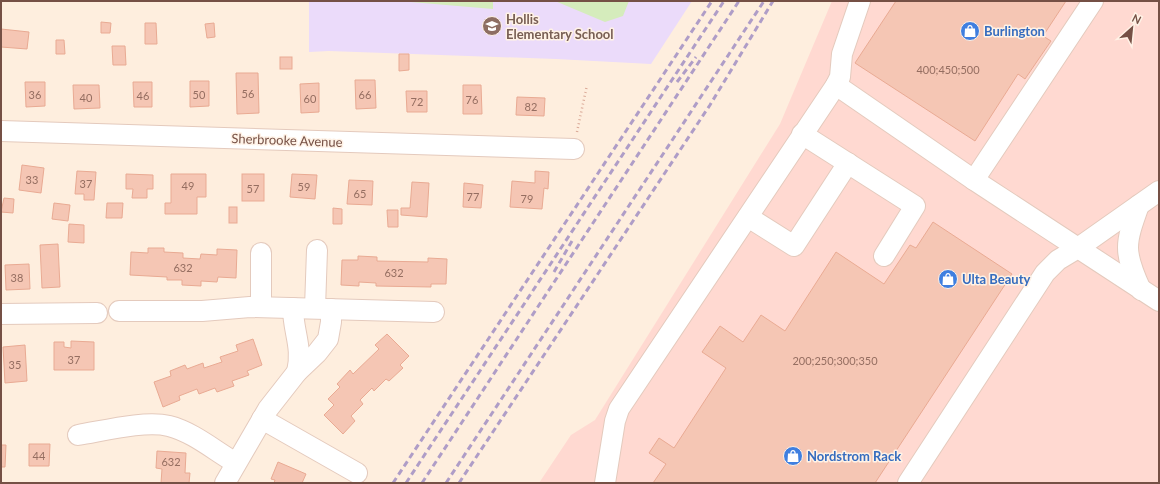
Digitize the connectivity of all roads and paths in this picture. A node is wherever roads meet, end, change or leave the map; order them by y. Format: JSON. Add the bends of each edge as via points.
{"nodes":[{"id":1,"x":860,"y":1,"type":"edge"},
{"id":2,"x":1093,"y":1,"type":"edge"},
{"id":3,"x":587,"y":85,"type":"dead end"},
{"id":4,"x":836,"y":85,"type":"junction"},
{"id":5,"x":1,"y":131,"type":"edge"},
{"id":6,"x":802,"y":134,"type":"junction"},
{"id":7,"x":574,"y":149,"type":"joint"},
{"id":8,"x":848,"y":163,"type":"junction"},
{"id":9,"x":974,"y":180,"type":"junction"},
{"id":10,"x":1159,"y":191,"type":"edge"},
{"id":11,"x":1140,"y":205,"type":"junction"},
{"id":12,"x":748,"y":216,"type":"junction"},
{"id":13,"x":1078,"y":248,"type":"junction"},
{"id":14,"x":317,"y":250,"type":"dead end"},
{"id":15,"x":261,"y":253,"type":"dead end"},
{"id":16,"x":884,"y":256,"type":"dead end"},
{"id":17,"x":1141,"y":290,"type":"junction"},
{"id":18,"x":1159,"y":302,"type":"edge"},
{"id":19,"x":261,"y":307,"type":"junction"},
{"id":20,"x":293,"y":308,"type":"junction"},
{"id":21,"x":323,"y":309,"type":"junction"},
{"id":22,"x":118,"y":311,"type":"dead end"},
{"id":23,"x":434,"y":312,"type":"dead end"},
{"id":24,"x":98,"y":313,"type":"dead end"},
{"id":25,"x":1,"y":314,"type":"edge"},
{"id":26,"x":297,"y":372,"type":"junction"},
{"id":27,"x":262,"y":419,"type":"junction"},
{"id":28,"x":78,"y":435,"type":"dead end"},
{"id":29,"x":236,"y":463,"type":"junction"},
{"id":30,"x":357,"y":473,"type":"dead end"},
{"id":31,"x":225,"y":483,"type":"edge"},
{"id":32,"x":605,"y":483,"type":"edge"},
{"id":33,"x":908,"y":483,"type":"edge"}],
"edges":[{"from":1,"to":4,"type":"street","via":[[842,54],[840,77]]},
{"from":2,"to":9,"type":"street"},
{"from":3,"to":7,"type":"path"},
{"from":4,"to":6,"type":"street"},
{"from":4,"to":9,"type":"street"},
{"from":5,"to":7,"type":"street","name":"Sherbrooke Avenue"},
{"from":6,"to":8,"type":"street"},
{"from":6,"to":12,"type":"street"},
{"from":8,"to":12,"type":"street","via":[[794,246]]},
{"from":8,"to":16,"type":"street","via":[[916,206]]},
{"from":9,"to":13,"type":"street"},
{"from":10,"to":11,"type":"street"},
{"from":11,"to":13,"type":"street"},
{"from":11,"to":17,"type":"street","via":[[1130,231],[1127,248],[1130,266]]},
{"from":12,"to":32,"type":"street","via":[[619,409]]},
{"from":13,"to":17,"type":"street"},
{"from":13,"to":33,"type":"street","via":[[1058,260],[1045,273]]},
{"from":14,"to":21,"type":"street"},
{"from":15,"to":19,"type":"street"},
{"from":17,"to":18,"type":"street"},
{"from":19,"to":20,"type":"street"},
{"from":19,"to":22,"type":"street","via":[[202,311]]},
{"from":20,"to":21,"type":"street"},
{"from":20,"to":26,"type":"street","via":[[293,324],[300,354]]},
{"from":21,"to":23,"type":"street"},
{"from":21,"to":26,"type":"street","via":[[331,322],[328,339]]},
{"from":24,"to":25,"type":"street"},
{"from":26,"to":27,"type":"street"},
{"from":27,"to":29,"type":"street"},
{"from":27,"to":30,"type":"street"},
{"from":28,"to":29,"type":"street","via":[[150,424],[170,426]]},
{"from":29,"to":31,"type":"street"}]}
